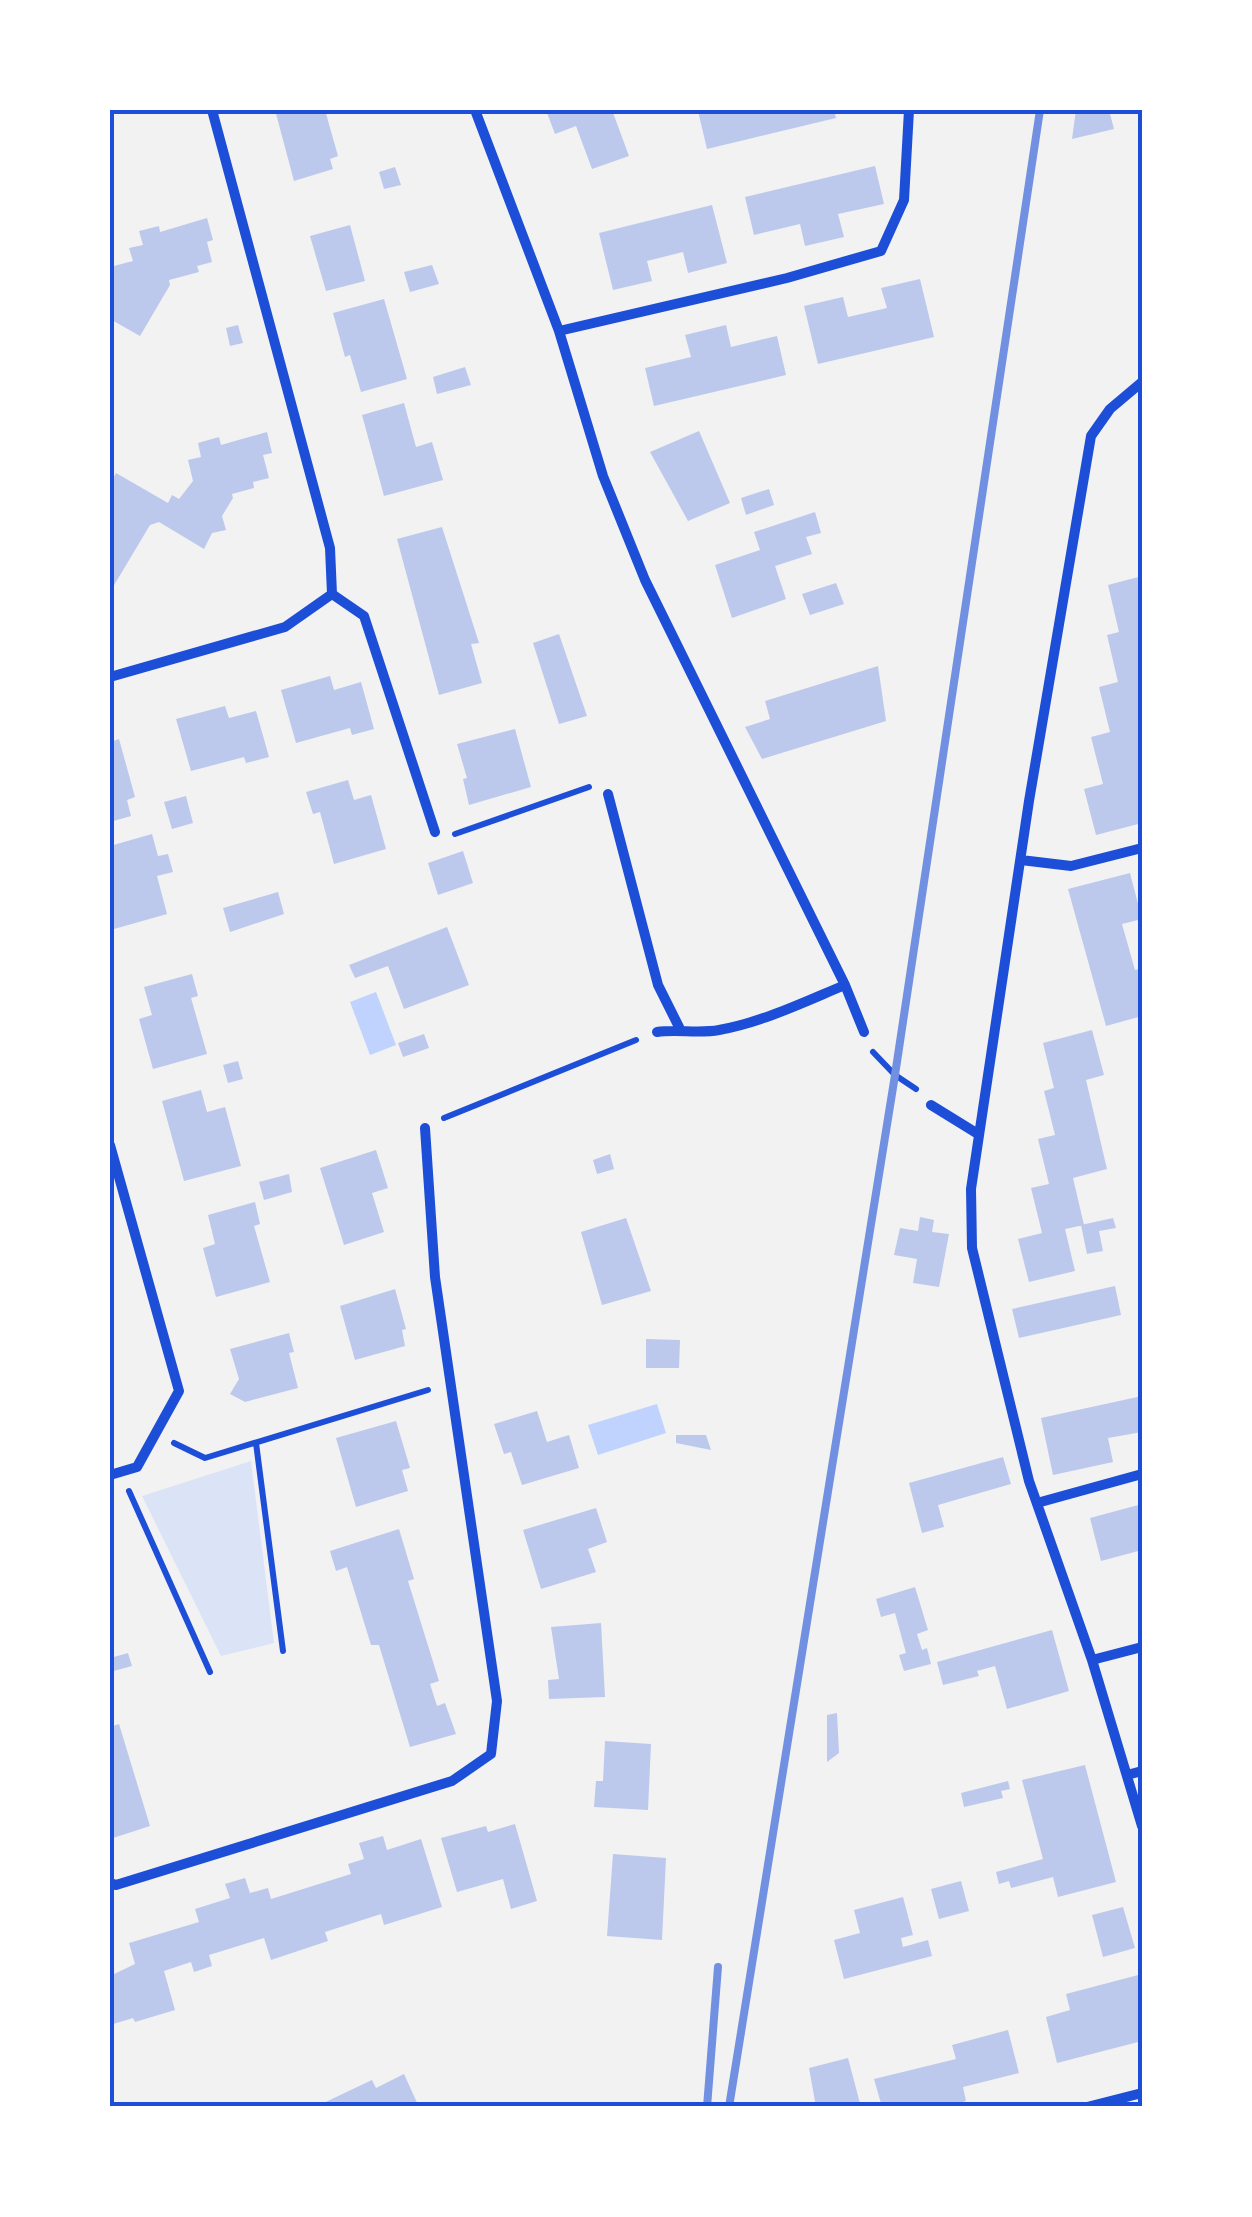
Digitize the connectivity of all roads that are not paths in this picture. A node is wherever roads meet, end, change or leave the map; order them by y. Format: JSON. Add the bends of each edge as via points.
{"nodes":[{"id":1,"x":212,"y":110,"type":"edge"},
{"id":2,"x":475,"y":110,"type":"edge"},
{"id":3,"x":909,"y":110,"type":"edge"},
{"id":4,"x":559,"y":331,"type":"junction"},
{"id":5,"x":1142,"y":382,"type":"edge"},
{"id":6,"x":332,"y":594,"type":"junction"},
{"id":7,"x":110,"y":677,"type":"edge"},
{"id":8,"x":608,"y":794,"type":"road end"},
{"id":9,"x":435,"y":832,"type":"road end"},
{"id":10,"x":1142,"y":848,"type":"edge"},
{"id":11,"x":1021,"y":860,"type":"junction"},
{"id":12,"x":844,"y":985,"type":"junction"},
{"id":13,"x":680,"y":1029,"type":"junction"},
{"id":14,"x":657,"y":1032,"type":"road end"},
{"id":15,"x":864,"y":1032,"type":"road end"},
{"id":16,"x":932,"y":1105,"type":"road end"},
{"id":17,"x":425,"y":1128,"type":"road end"},
{"id":18,"x":978,"y":1134,"type":"junction"},
{"id":19,"x":110,"y":1146,"type":"edge"},
{"id":20,"x":115,"y":1473,"type":"edge"},
{"id":21,"x":1142,"y":1474,"type":"edge"},
{"id":22,"x":1036,"y":1503,"type":"junction"},
{"id":23,"x":1142,"y":1647,"type":"edge"},
{"id":24,"x":1092,"y":1660,"type":"junction"},
{"id":25,"x":1142,"y":1771,"type":"edge"},
{"id":26,"x":1127,"y":1774,"type":"junction"},
{"id":27,"x":1142,"y":1826,"type":"edge"},
{"id":28,"x":110,"y":1883,"type":"edge"},
{"id":29,"x":1142,"y":2093,"type":"edge"},
{"id":30,"x":1088,"y":2107,"type":"edge"}],
"edges":[{"from":1,"to":6,"type":"street","via":[[330,548]]},
{"from":2,"to":4,"type":"street"},
{"from":3,"to":4,"type":"street","via":[[904,200],[881,251]]},
{"from":4,"to":12,"type":"street","via":[[645,580]]},
{"from":5,"to":11,"type":"street","via":[[1091,436]]},
{"from":6,"to":7,"type":"street","via":[[285,628]]},
{"from":6,"to":9,"type":"street","via":[[364,616]]},
{"from":8,"to":13,"type":"street","via":[[658,985]]},
{"from":10,"to":11,"type":"street","via":[[1071,866]]},
{"from":11,"to":18,"type":"street"},
{"from":12,"to":13,"type":"street","via":[[728,1028]]},
{"from":12,"to":15,"type":"street"},
{"from":13,"to":14,"type":"street"},
{"from":16,"to":18,"type":"street"},
{"from":17,"to":28,"type":"street","via":[[435,1277],[497,1701],[491,1754],[452,1781]]},
{"from":18,"to":22,"type":"street","via":[[970,1189],[972,1248]]},
{"from":19,"to":20,"type":"street","via":[[178,1390],[137,1466]]},
{"from":21,"to":22,"type":"street"},
{"from":22,"to":24,"type":"street"},
{"from":23,"to":24,"type":"street"},
{"from":24,"to":26,"type":"street"},
{"from":25,"to":26,"type":"street"},
{"from":26,"to":27,"type":"street"},
{"from":29,"to":30,"type":"street"}]}
